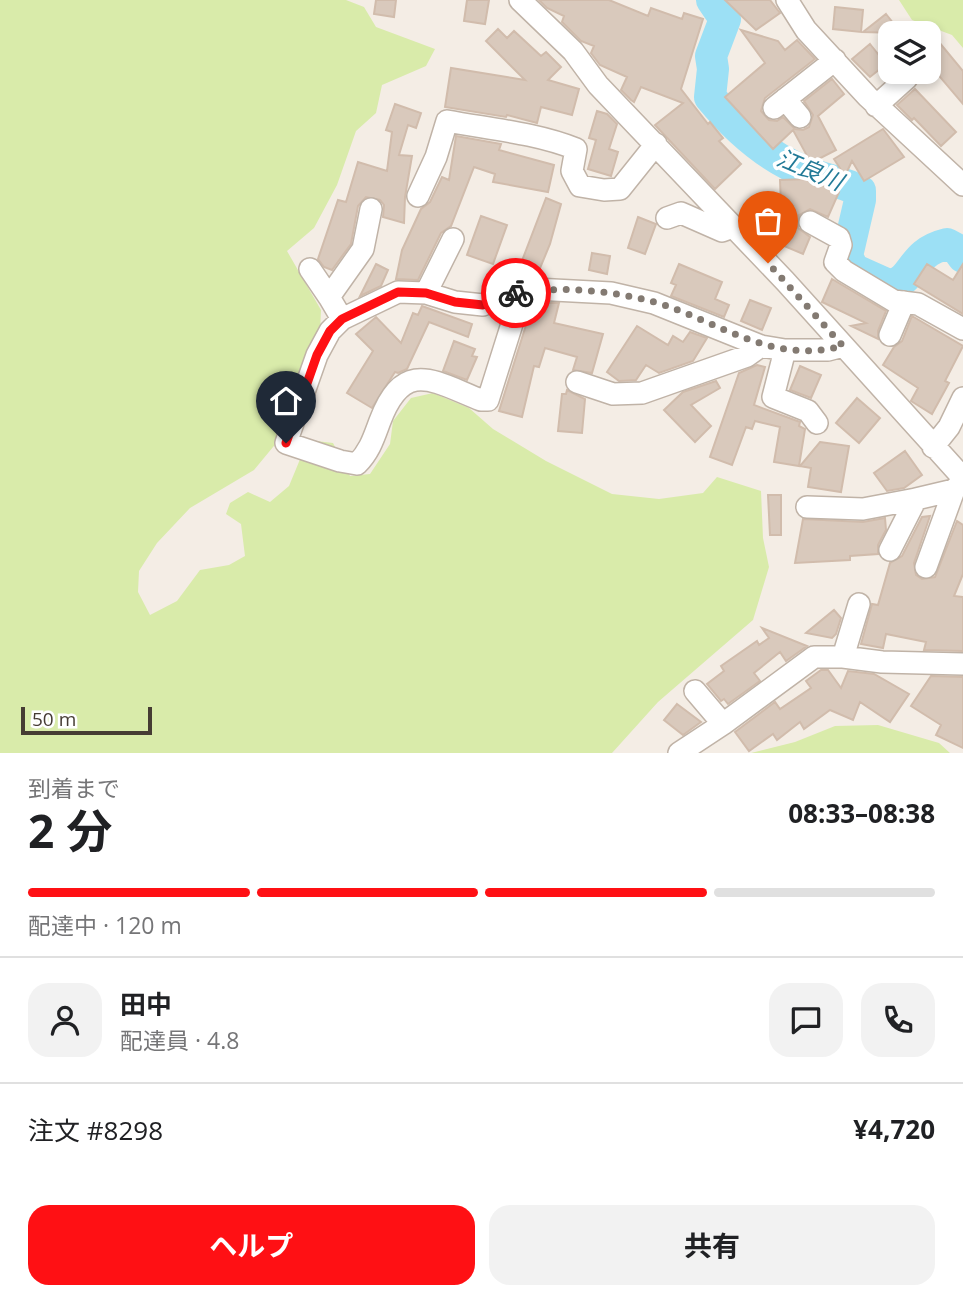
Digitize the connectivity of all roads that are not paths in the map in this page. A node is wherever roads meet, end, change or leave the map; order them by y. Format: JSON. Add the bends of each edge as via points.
{"nodes":[{"id":1,"x":520,"y":0,"type":"edge"},
{"id":2,"x":787,"y":0,"type":"edge"},
{"id":3,"x":835,"y":60,"type":"junction"},
{"id":4,"x":900,"y":84,"type":"edge"},
{"id":5,"x":876,"y":106,"type":"junction"},
{"id":6,"x":800,"y":117,"type":"dead end"},
{"id":7,"x":656,"y":144,"type":"junction"},
{"id":8,"x":963,"y":185,"type":"edge"},
{"id":9,"x":418,"y":196,"type":"dead end"},
{"id":10,"x":371,"y":209,"type":"dead end"},
{"id":11,"x":667,"y":218,"type":"dead end"},
{"id":12,"x":810,"y":222,"type":"dead end"},
{"id":13,"x":733,"y":226,"type":"junction"},
{"id":14,"x":453,"y":239,"type":"dead end"},
{"id":15,"x":310,"y":269,"type":"dead end"},
{"id":16,"x":522,"y":292,"type":"junction"},
{"id":17,"x":426,"y":293,"type":"junction"},
{"id":18,"x":329,"y":297,"type":"junction"},
{"id":19,"x":904,"y":302,"type":"junction"},
{"id":20,"x":342,"y":319,"type":"junction"},
{"id":21,"x":963,"y":329,"type":"edge"},
{"id":22,"x":890,"y":335,"type":"dead end"},
{"id":23,"x":761,"y":346,"type":"junction"},
{"id":24,"x":843,"y":346,"type":"junction"},
{"id":25,"x":785,"y":350,"type":"junction"},
{"id":26,"x":578,"y":382,"type":"dead end"},
{"id":27,"x":963,"y":398,"type":"edge"},
{"id":28,"x":817,"y":423,"type":"dead end"},
{"id":29,"x":933,"y":447,"type":"junction"},
{"id":30,"x":960,"y":483,"type":"edge"},
{"id":31,"x":916,"y":499,"type":"junction"},
{"id":32,"x":807,"y":507,"type":"dead end"},
{"id":33,"x":890,"y":550,"type":"dead end"},
{"id":34,"x":926,"y":567,"type":"dead end"},
{"id":35,"x":859,"y":604,"type":"dead end"},
{"id":36,"x":843,"y":657,"type":"junction"},
{"id":37,"x":963,"y":664,"type":"edge"},
{"id":38,"x":695,"y":691,"type":"dead end"},
{"id":39,"x":723,"y":724,"type":"junction"},
{"id":40,"x":679,"y":753,"type":"edge"}],
"edges":[{"from":1,"to":7,"type":"street","via":[[573,51],[598,85]]},
{"from":2,"to":3,"type":"street","via":[[806,30]]},
{"from":3,"to":5,"type":"street"},
{"from":3,"to":6,"type":"street","via":[[780,103]]},
{"from":4,"to":5,"type":"street"},
{"from":5,"to":8,"type":"street"},
{"from":7,"to":9,"type":"street","via":[[620,189],[604,190],[580,186],[572,171],[576,149],[549,138],[447,121],[429,155]]},
{"from":7,"to":13,"type":"street"},
{"from":10,"to":18,"type":"street","via":[[363,249]]},
{"from":11,"to":13,"type":"street","via":[[681,213],[722,231]]},
{"from":12,"to":19,"type":"street","via":[[839,238],[841,246],[828,269],[844,271],[894,301]]},
{"from":13,"to":24,"type":"street"},
{"from":14,"to":17,"type":"street"},
{"from":15,"to":18,"type":"street"},
{"from":16,"to":17,"type":"street","via":[[483,305]]},
{"from":16,"to":20,"type":"street","via":[[488,400],[411,378],[384,410],[368,452],[357,464],[286,443],[317,355]]},
{"from":16,"to":23,"type":"street","via":[[611,293],[654,303]]},
{"from":17,"to":20,"type":"street","via":[[398,292]]},
{"from":18,"to":20,"type":"street"},
{"from":19,"to":21,"type":"street","via":[[918,304]]},
{"from":19,"to":22,"type":"street"},
{"from":23,"to":25,"type":"street"},
{"from":23,"to":26,"type":"street","via":[[747,356],[642,393],[613,394]]},
{"from":24,"to":25,"type":"street"},
{"from":24,"to":29,"type":"street"},
{"from":25,"to":28,"type":"street","via":[[773,397],[808,411]]},
{"from":27,"to":29,"type":"street"},
{"from":29,"to":30,"type":"street"},
{"from":30,"to":31,"type":"street"},
{"from":30,"to":34,"type":"street"},
{"from":31,"to":32,"type":"street","via":[[863,509]]},
{"from":31,"to":33,"type":"street"},
{"from":35,"to":36,"type":"street"},
{"from":36,"to":37,"type":"street"},
{"from":36,"to":39,"type":"street","via":[[814,657]]},
{"from":38,"to":39,"type":"street"},
{"from":39,"to":40,"type":"street"}]}
